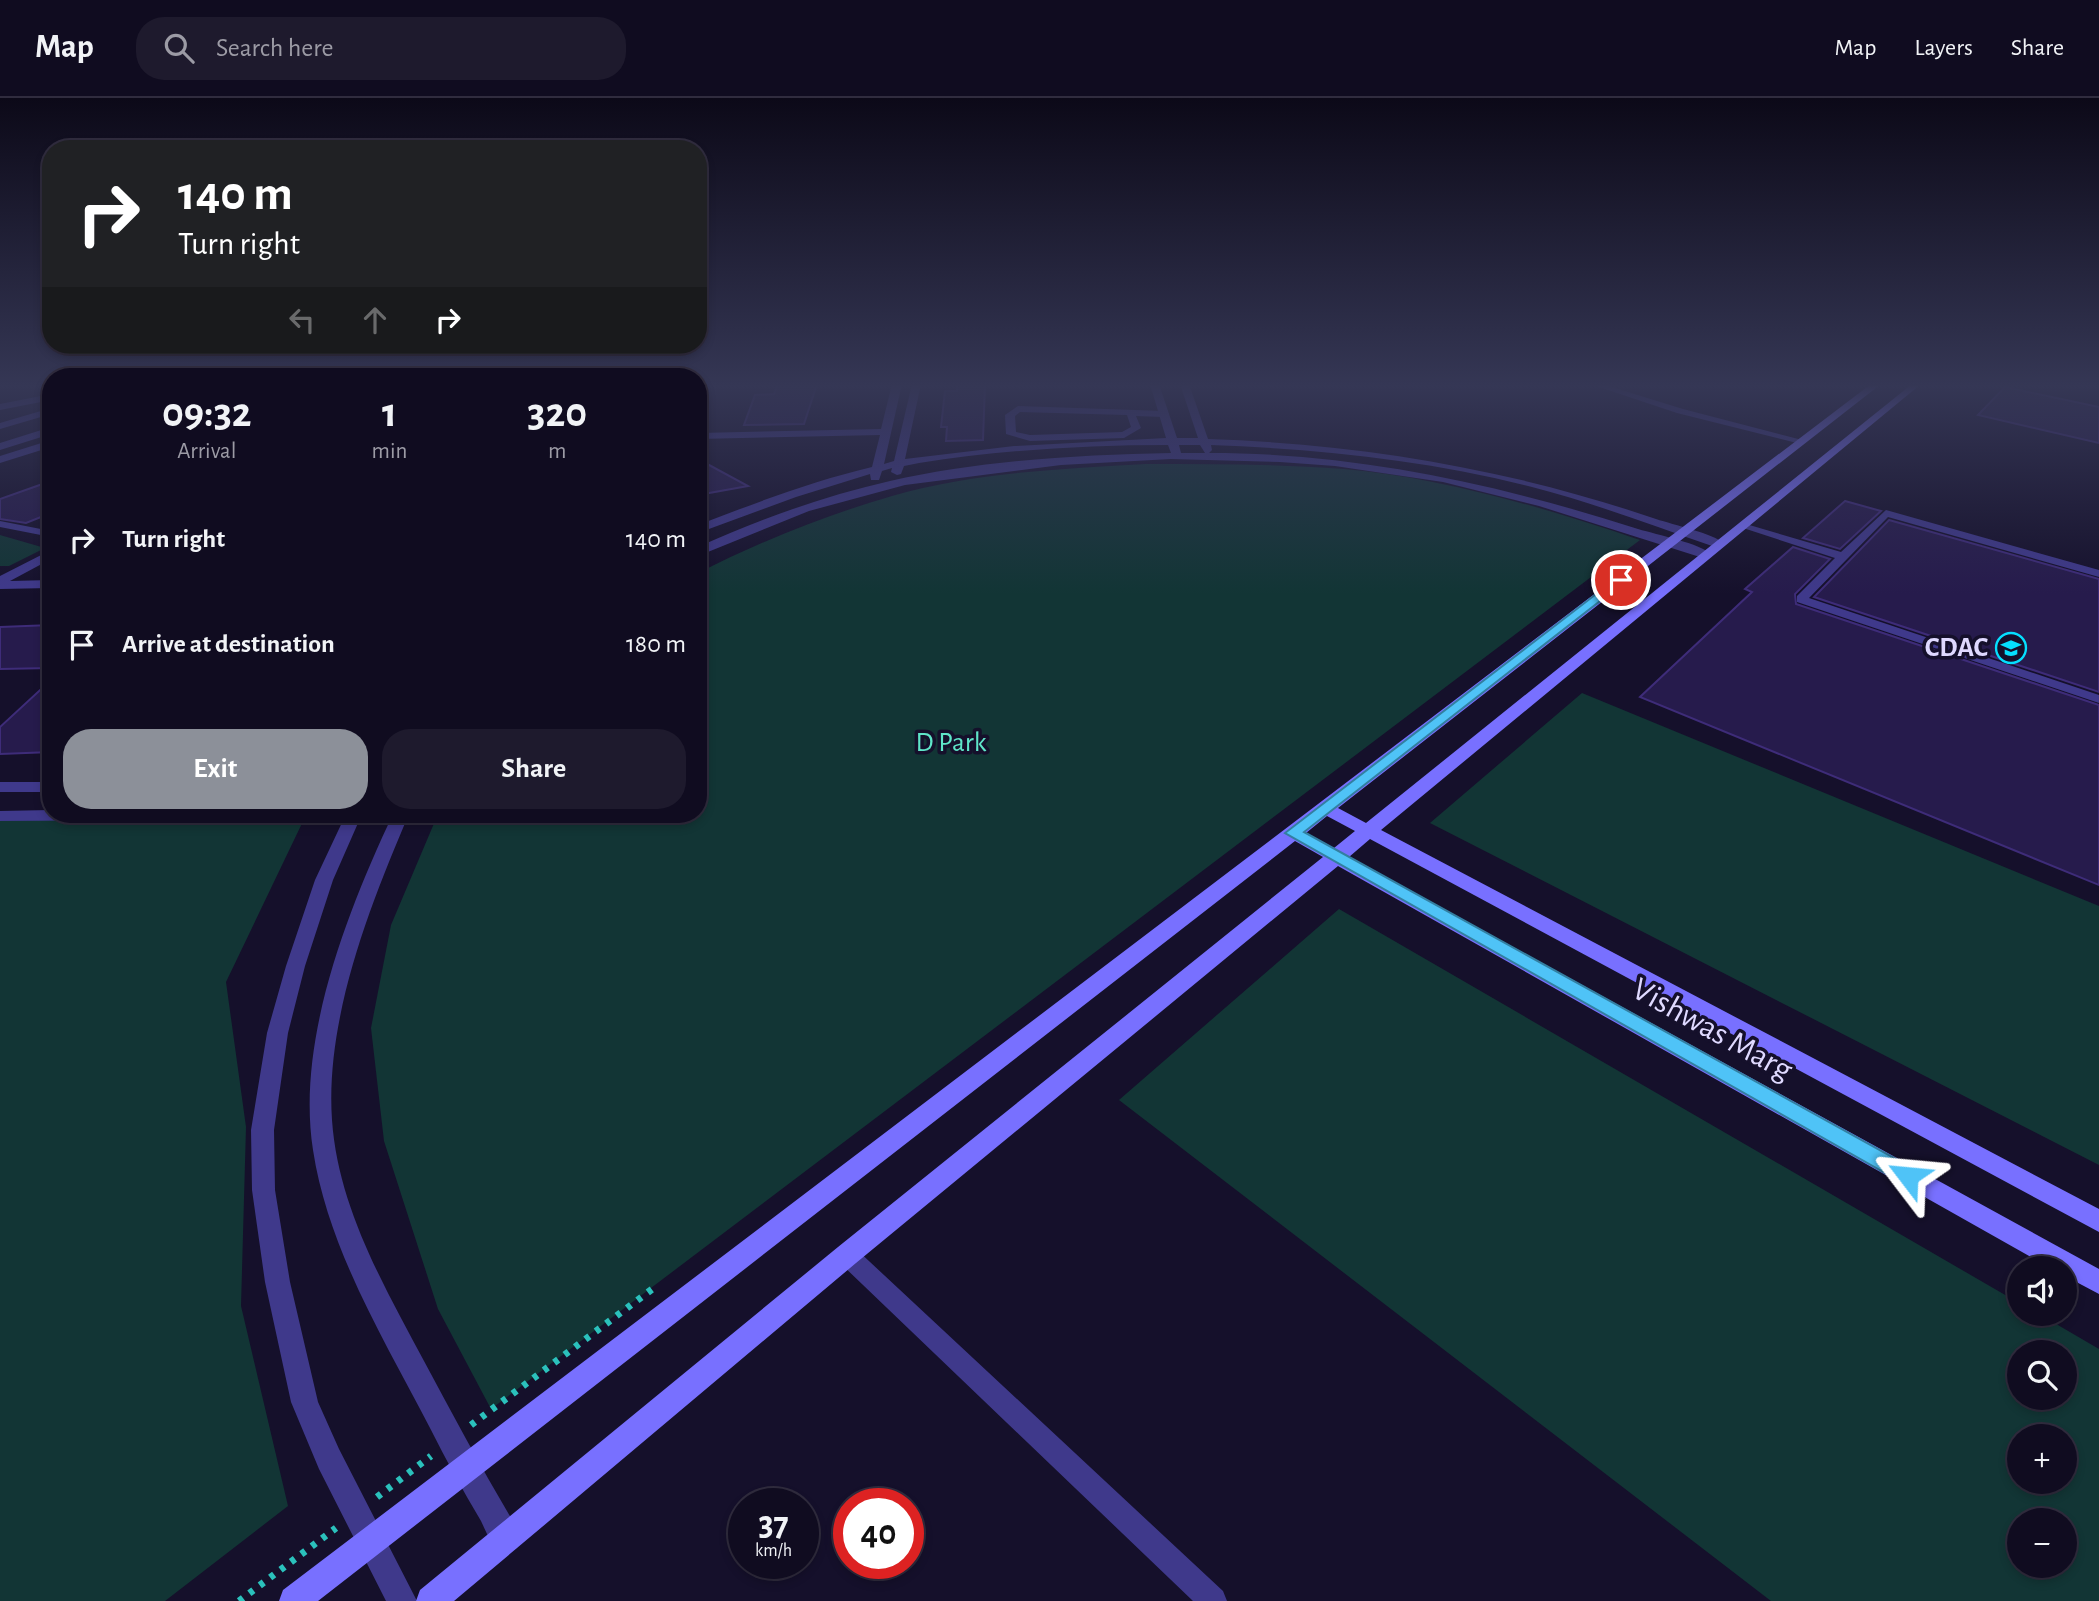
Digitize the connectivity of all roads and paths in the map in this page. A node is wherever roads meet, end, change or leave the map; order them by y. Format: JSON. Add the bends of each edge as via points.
{"nodes":[{"id":1,"x":18,"y":454,"type":"edge"},
{"id":2,"x":880,"y":454,"type":"edge"},
{"id":3,"x":901,"y":454,"type":"edge"},
{"id":4,"x":980,"y":454,"type":"edge"},
{"id":5,"x":1373,"y":454,"type":"edge"},
{"id":6,"x":1784,"y":454,"type":"edge"},
{"id":7,"x":1831,"y":454,"type":"edge"},
{"id":8,"x":1176,"y":456,"type":"joint"},
{"id":9,"x":1209,"y":456,"type":"joint"},
{"id":10,"x":0,"y":460,"type":"edge"},
{"id":11,"x":899,"y":464,"type":"junction"},
{"id":12,"x":876,"y":469,"type":"junction"},
{"id":13,"x":894,"y":484,"type":"junction"},
{"id":14,"x":874,"y":488,"type":"junction"},
{"id":15,"x":743,"y":511,"type":"junction"},
{"id":16,"x":0,"y":524,"type":"edge"},
{"id":17,"x":765,"y":524,"type":"junction"},
{"id":18,"x":707,"y":525,"type":"edge"},
{"id":19,"x":1742,"y":526,"type":"junction"},
{"id":20,"x":42,"y":532,"type":"edge"},
{"id":21,"x":1676,"y":537,"type":"junction"},
{"id":22,"x":1719,"y":544,"type":"junction"},
{"id":23,"x":707,"y":548,"type":"edge"},
{"id":24,"x":1707,"y":555,"type":"junction"},
{"id":25,"x":1845,"y":557,"type":"junction"},
{"id":26,"x":42,"y":558,"type":"edge"},
{"id":27,"x":7,"y":574,"type":"edge"},
{"id":28,"x":42,"y":574,"type":"edge"},
{"id":29,"x":2099,"y":574,"type":"edge"},
{"id":30,"x":0,"y":583,"type":"edge"},
{"id":31,"x":42,"y":584,"type":"edge"},
{"id":32,"x":2099,"y":699,"type":"edge"},
{"id":33,"x":0,"y":787,"type":"edge"},
{"id":34,"x":42,"y":787,"type":"edge"},
{"id":35,"x":1325,"y":808,"type":"junction"},
{"id":36,"x":0,"y":816,"type":"edge"},
{"id":37,"x":42,"y":816,"type":"edge"},
{"id":38,"x":349,"y":823,"type":"edge"},
{"id":39,"x":397,"y":823,"type":"edge"},
{"id":40,"x":1368,"y":831,"type":"junction"},
{"id":41,"x":1293,"y":833,"type":"junction"},
{"id":42,"x":1336,"y":857,"type":"junction"},
{"id":43,"x":2099,"y":1222,"type":"edge"},
{"id":44,"x":847,"y":1255,"type":"junction"},
{"id":45,"x":2099,"y":1282,"type":"edge"},
{"id":46,"x":466,"y":1471,"type":"junction"},
{"id":47,"x":507,"y":1538,"type":"junction"},
{"id":48,"x":372,"y":1541,"type":"junction"},
{"id":49,"x":294,"y":1601,"type":"edge"},
{"id":50,"x":402,"y":1601,"type":"edge"},
{"id":51,"x":431,"y":1601,"type":"edge"},
{"id":52,"x":1213,"y":1601,"type":"edge"}],
"edges":[{"from":1,"to":10,"type":"street"},
{"from":2,"to":12,"type":"street"},
{"from":3,"to":11,"type":"street"},
{"from":4,"to":11,"type":"street"},
{"from":5,"to":21,"type":"street","via":[[1522,482]]},
{"from":6,"to":21,"type":"street"},
{"from":7,"to":19,"type":"street"},
{"from":8,"to":9,"type":"street"},
{"from":8,"to":13,"type":"street","via":[[1036,463]]},
{"from":9,"to":21,"type":"street","via":[[1346,464],[1443,479]]},
{"from":11,"to":12,"type":"street"},
{"from":11,"to":13,"type":"street"},
{"from":12,"to":14,"type":"street"},
{"from":12,"to":15,"type":"street"},
{"from":13,"to":14,"type":"street"},
{"from":14,"to":17,"type":"street"},
{"from":15,"to":17,"type":"street"},
{"from":15,"to":18,"type":"street"},
{"from":16,"to":20,"type":"lane"},
{"from":17,"to":23,"type":"street"},
{"from":19,"to":22,"type":"street"},
{"from":19,"to":25,"type":"lane"},
{"from":21,"to":22,"type":"street"},
{"from":21,"to":24,"type":"street"},
{"from":21,"to":35,"type":"street"},
{"from":22,"to":24,"type":"street"},
{"from":24,"to":40,"type":"street"},
{"from":25,"to":29,"type":"lane","via":[[1886,513]]},
{"from":25,"to":32,"type":"lane","via":[[1801,599]]},
{"from":26,"to":27,"type":"street"},
{"from":27,"to":28,"type":"street"},
{"from":27,"to":30,"type":"street"},
{"from":30,"to":31,"type":"street"},
{"from":33,"to":34,"type":"street"},
{"from":35,"to":40,"type":"street","name":"Vishwas Marg"},
{"from":35,"to":41,"type":"street"},
{"from":36,"to":37,"type":"street"},
{"from":38,"to":48,"type":"street","via":[[300,951],[277,1039],[264,1103],[262,1156],[279,1293],[306,1408]]},
{"from":39,"to":46,"type":"street","via":[[365,905],[327,1028],[321,1119],[333,1188],[355,1253]]},
{"from":40,"to":42,"type":"street"},
{"from":40,"to":43,"type":"street","name":"Vishwas Marg"},
{"from":41,"to":42,"type":"street","name":"Vishwas Marg"},
{"from":41,"to":46,"type":"street"},
{"from":42,"to":44,"type":"street"},
{"from":42,"to":45,"type":"street","name":"Vishwas Marg"},
{"from":44,"to":47,"type":"street"},
{"from":44,"to":52,"type":"lane"},
{"from":46,"to":47,"type":"street"},
{"from":46,"to":48,"type":"street"},
{"from":47,"to":51,"type":"street"},
{"from":48,"to":49,"type":"street"},
{"from":48,"to":50,"type":"street"}]}
